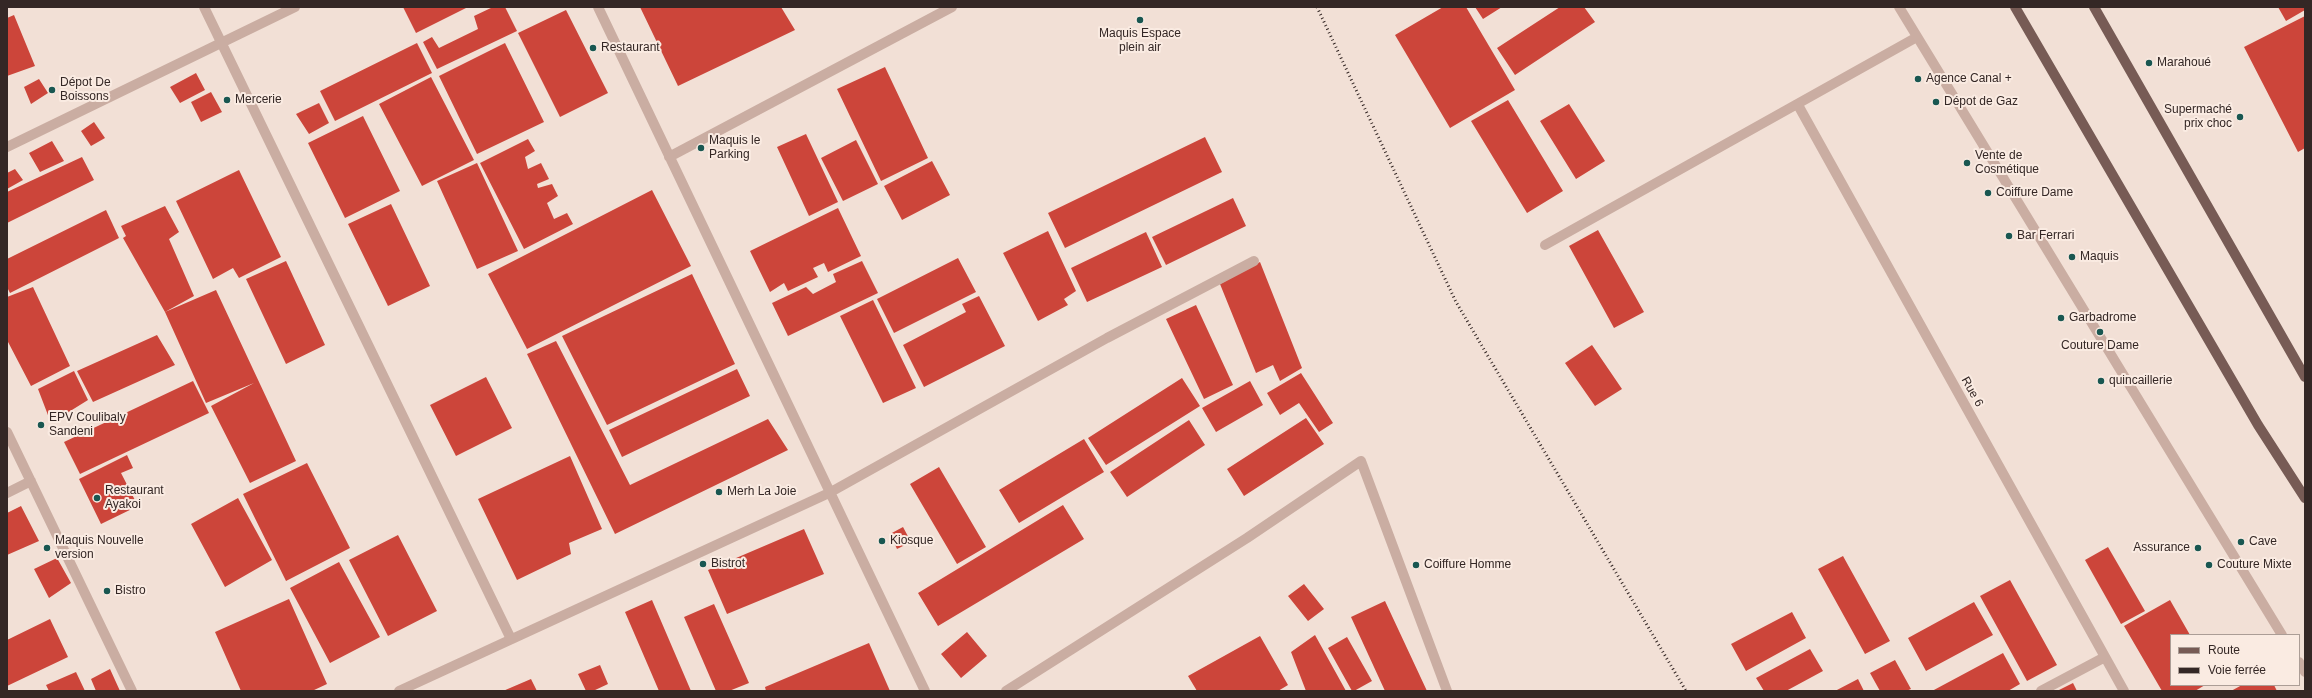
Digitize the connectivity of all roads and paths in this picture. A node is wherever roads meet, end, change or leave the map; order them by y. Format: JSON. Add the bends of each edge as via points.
{"nodes":[{"id":1,"x":204,"y":7,"type":"edge"},
{"id":2,"x":295,"y":7,"type":"edge"},
{"id":3,"x":598,"y":7,"type":"edge"},
{"id":4,"x":952,"y":7,"type":"edge"},
{"id":5,"x":1899,"y":7,"type":"edge"},
{"id":6,"x":2015,"y":7,"type":"edge"},
{"id":7,"x":2094,"y":7,"type":"edge"},
{"id":8,"x":1916,"y":37,"type":"junction"},
{"id":9,"x":221,"y":43,"type":"junction"},
{"id":10,"x":1798,"y":105,"type":"junction"},
{"id":11,"x":7,"y":147,"type":"edge"},
{"id":12,"x":669,"y":157,"type":"junction"},
{"id":13,"x":1545,"y":245,"type":"dead end"},
{"id":14,"x":1254,"y":261,"type":"dead end"},
{"id":15,"x":2305,"y":377,"type":"edge"},
{"id":16,"x":7,"y":432,"type":"edge"},
{"id":17,"x":31,"y":481,"type":"junction"},
{"id":18,"x":7,"y":493,"type":"edge"},
{"id":19,"x":829,"y":493,"type":"junction"},
{"id":20,"x":2305,"y":498,"type":"edge"},
{"id":21,"x":2281,"y":634,"type":"edge"},
{"id":22,"x":511,"y":640,"type":"junction"},
{"id":23,"x":2105,"y":657,"type":"junction"},
{"id":24,"x":132,"y":691,"type":"edge"},
{"id":25,"x":399,"y":691,"type":"edge"},
{"id":26,"x":925,"y":691,"type":"edge"},
{"id":27,"x":1006,"y":691,"type":"edge"},
{"id":28,"x":1447,"y":691,"type":"edge"},
{"id":29,"x":2041,"y":691,"type":"edge"},
{"id":30,"x":2124,"y":691,"type":"edge"}],
"edges":[{"from":1,"to":9,"type":"street"},
{"from":2,"to":9,"type":"street"},
{"from":3,"to":12,"type":"street"},
{"from":4,"to":12,"type":"street"},
{"from":5,"to":8,"type":"street"},
{"from":6,"to":20,"type":"main road","via":[[2258,425]]},
{"from":7,"to":15,"type":"main road"},
{"from":8,"to":10,"type":"street"},
{"from":8,"to":21,"type":"street"},
{"from":9,"to":11,"type":"street"},
{"from":9,"to":22,"type":"street"},
{"from":10,"to":13,"type":"street"},
{"from":10,"to":23,"type":"street","name":"Rue 6"},
{"from":12,"to":19,"type":"street"},
{"from":14,"to":19,"type":"street","via":[[1106,338]]},
{"from":16,"to":17,"type":"street"},
{"from":17,"to":18,"type":"street"},
{"from":17,"to":24,"type":"street"},
{"from":19,"to":22,"type":"street"},
{"from":19,"to":26,"type":"street"},
{"from":22,"to":25,"type":"street"},
{"from":23,"to":29,"type":"street"},
{"from":23,"to":30,"type":"street","name":"Rue 6"},
{"from":27,"to":28,"type":"street","via":[[1247,538],[1361,461]]}]}
